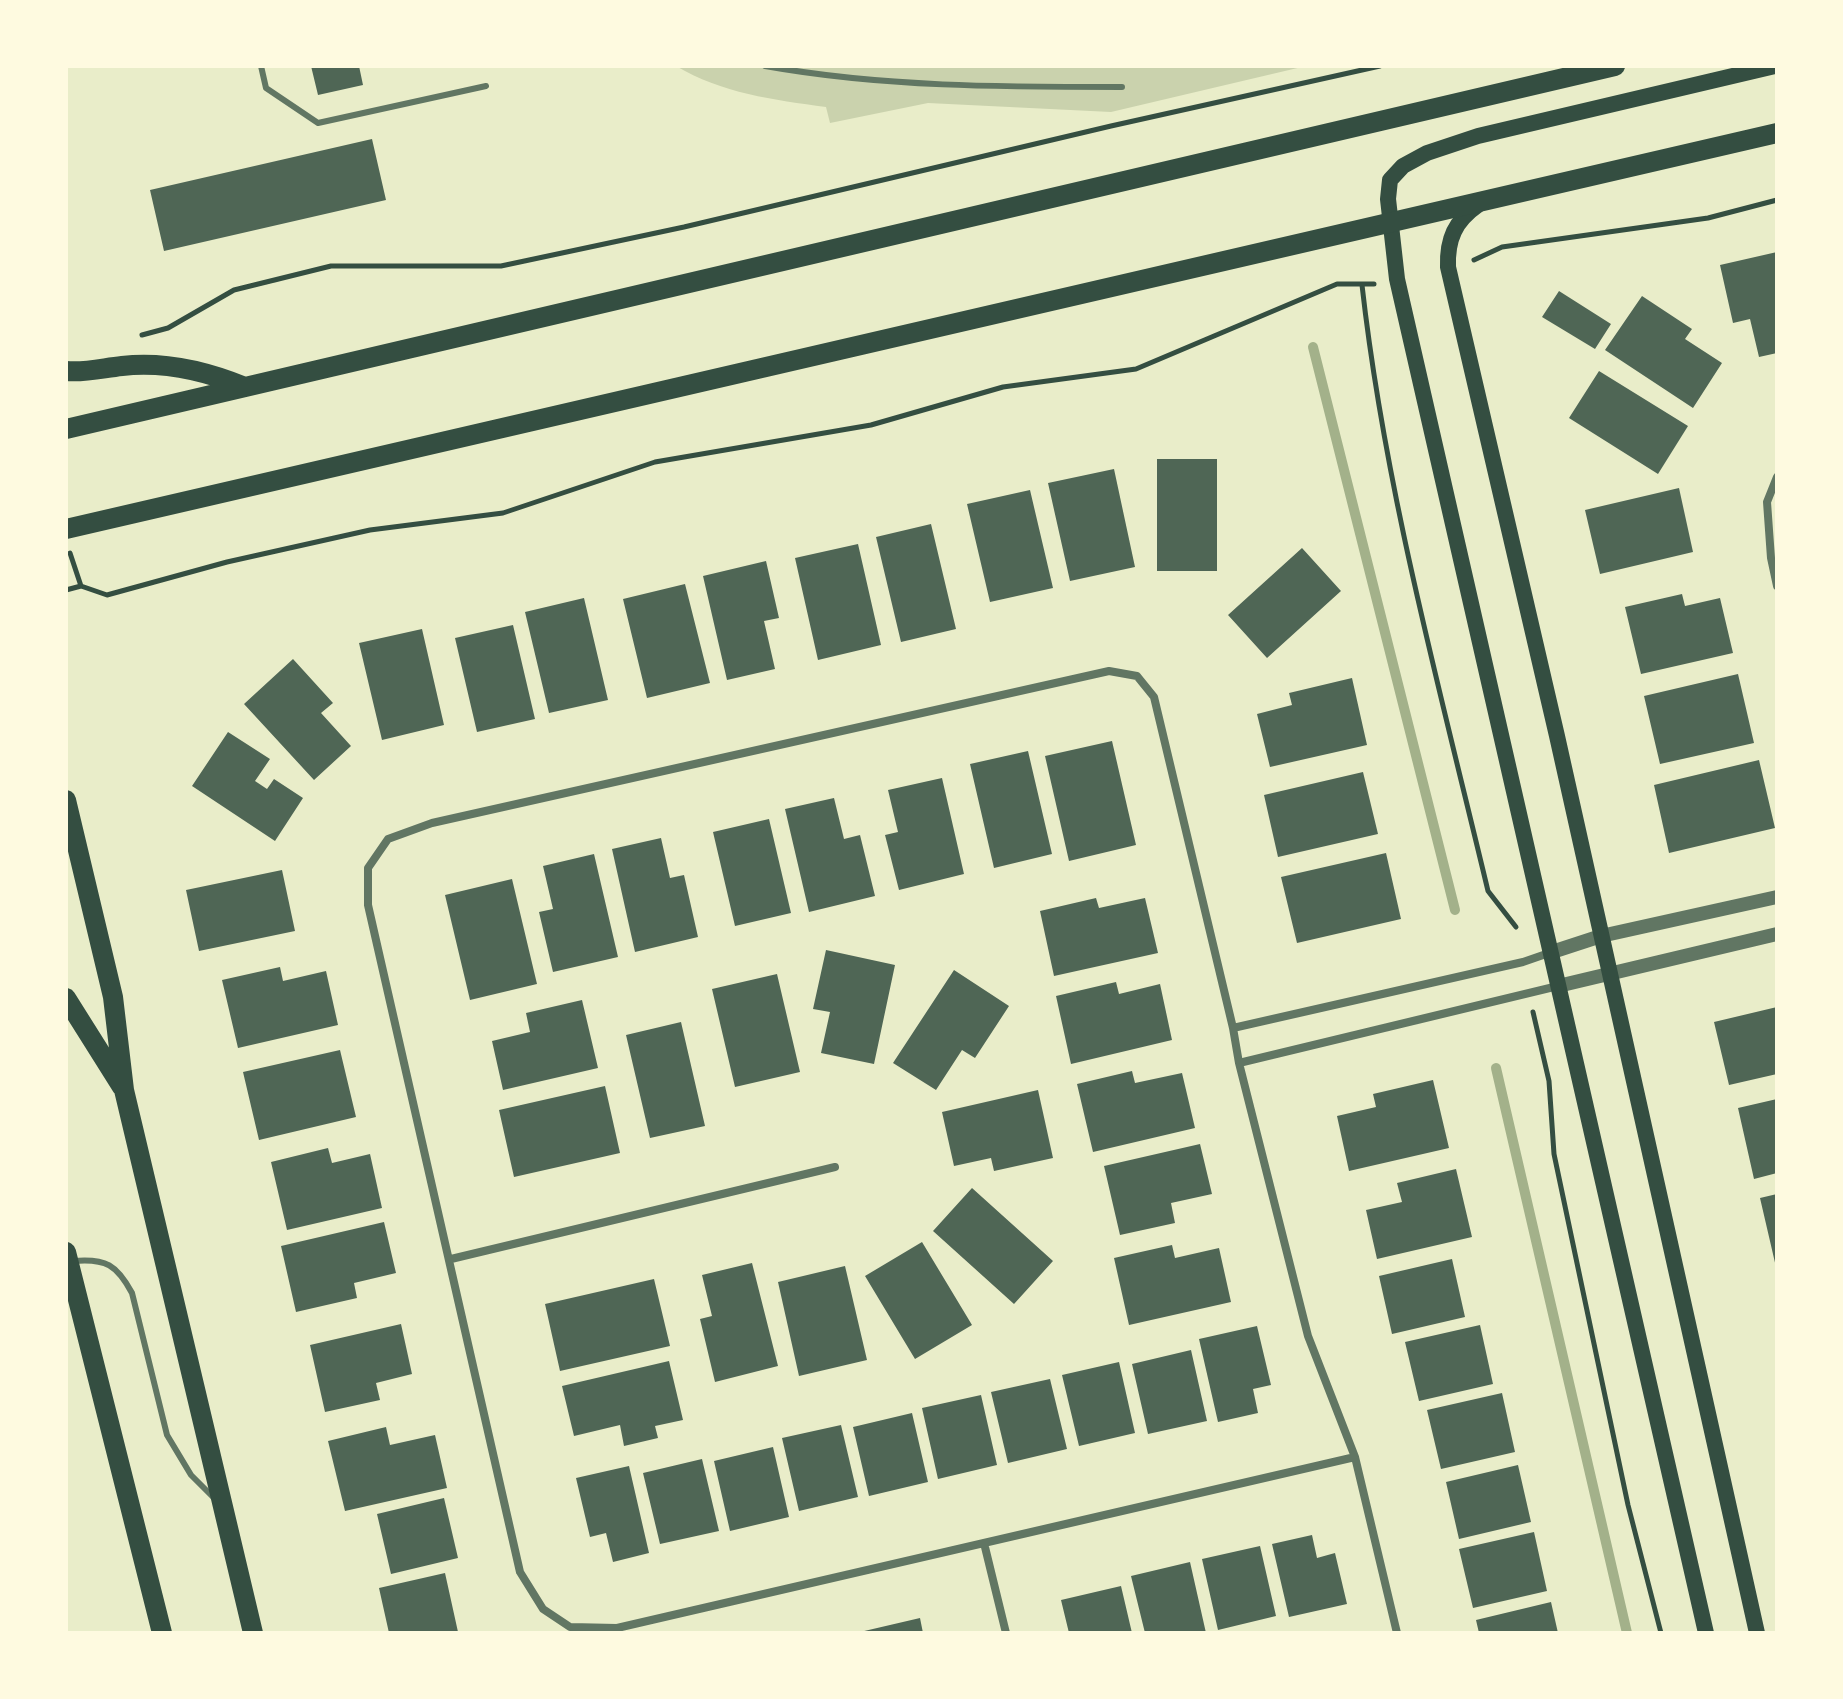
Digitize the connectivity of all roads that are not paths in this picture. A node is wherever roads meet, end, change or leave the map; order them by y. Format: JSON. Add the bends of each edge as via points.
{"nodes":[{"id":1,"x":261,"y":66,"type":"edge"},
{"id":2,"x":765,"y":66,"type":"edge"},
{"id":3,"x":1615,"y":66,"type":"edge"},
{"id":4,"x":1775,"y":66,"type":"edge"},
{"id":5,"x":486,"y":86,"type":"dead end"},
{"id":6,"x":1122,"y":87,"type":"dead end"},
{"id":7,"x":1777,"y":133,"type":"edge"},
{"id":8,"x":1484,"y":201,"type":"junction"},
{"id":9,"x":1391,"y":223,"type":"junction"},
{"id":10,"x":66,"y":371,"type":"edge"},
{"id":11,"x":245,"y":387,"type":"junction"},
{"id":12,"x":66,"y":429,"type":"edge"},
{"id":13,"x":1777,"y":477,"type":"edge"},
{"id":14,"x":66,"y":529,"type":"edge"},
{"id":15,"x":1777,"y":586,"type":"edge"},
{"id":16,"x":66,"y":800,"type":"edge"},
{"id":17,"x":1777,"y":897,"type":"edge"},
{"id":18,"x":1777,"y":934,"type":"edge"},
{"id":19,"x":1601,"y":936,"type":"junction"},
{"id":20,"x":1549,"y":953,"type":"junction"},
{"id":21,"x":1608,"y":975,"type":"junction"},
{"id":22,"x":1558,"y":986,"type":"junction"},
{"id":23,"x":66,"y":998,"type":"edge"},
{"id":24,"x":1233,"y":1028,"type":"junction"},
{"id":25,"x":1239,"y":1063,"type":"junction"},
{"id":26,"x":124,"y":1090,"type":"junction"},
{"id":27,"x":835,"y":1167,"type":"dead end"},
{"id":28,"x":67,"y":1259,"type":"edge"},
{"id":29,"x":451,"y":1259,"type":"junction"},
{"id":30,"x":1355,"y":1457,"type":"junction"},
{"id":31,"x":223,"y":1506,"type":"junction"},
{"id":32,"x":984,"y":1543,"type":"junction"},
{"id":33,"x":162,"y":1633,"type":"edge"},
{"id":34,"x":253,"y":1633,"type":"edge"},
{"id":35,"x":1006,"y":1633,"type":"edge"},
{"id":36,"x":1397,"y":1633,"type":"edge"},
{"id":37,"x":1706,"y":1633,"type":"edge"},
{"id":38,"x":1757,"y":1633,"type":"edge"}],
"edges":[{"from":1,"to":5,"type":"lane","via":[[266,88],[318,123]]},
{"from":2,"to":6,"type":"lane","via":[[827,77],[979,87]]},
{"from":3,"to":11,"type":"main road"},
{"from":4,"to":9,"type":"main road","via":[[1478,136],[1427,153],[1390,180]]},
{"from":7,"to":8,"type":"main road"},
{"from":8,"to":9,"type":"main road"},
{"from":8,"to":19,"type":"main road","via":[[1453,230],[1448,267]]},
{"from":9,"to":14,"type":"main road"},
{"from":9,"to":20,"type":"main road","via":[[1397,279]]},
{"from":10,"to":11,"type":"main road","via":[[170,366]]},
{"from":11,"to":12,"type":"main road"},
{"from":13,"to":15,"type":"street","via":[[1767,502]]},
{"from":16,"to":26,"type":"main road","via":[[113,997]]},
{"from":17,"to":19,"type":"street"},
{"from":18,"to":21,"type":"street"},
{"from":19,"to":20,"type":"street"},
{"from":19,"to":21,"type":"main road"},
{"from":20,"to":22,"type":"main road"},
{"from":20,"to":24,"type":"street"},
{"from":21,"to":22,"type":"street"},
{"from":21,"to":38,"type":"main road"},
{"from":22,"to":25,"type":"street"},
{"from":22,"to":37,"type":"main road"},
{"from":23,"to":26,"type":"main road"},
{"from":24,"to":25,"type":"street"},
{"from":24,"to":29,"type":"street","via":[[1154,697],[1137,676],[1109,671],[432,823],[388,839],[368,868],[368,905]]},
{"from":25,"to":30,"type":"street","via":[[1308,1336]]},
{"from":26,"to":31,"type":"main road"},
{"from":27,"to":29,"type":"street"},
{"from":28,"to":31,"type":"lane","via":[[95,1259],[123,1277],[132,1293],[167,1435],[191,1475]]},
{"from":28,"to":33,"type":"main road"},
{"from":29,"to":32,"type":"street","via":[[520,1572],[543,1609],[570,1627],[617,1628]]},
{"from":30,"to":32,"type":"street"},
{"from":30,"to":36,"type":"street"},
{"from":31,"to":34,"type":"main road"},
{"from":32,"to":35,"type":"street"}]}
